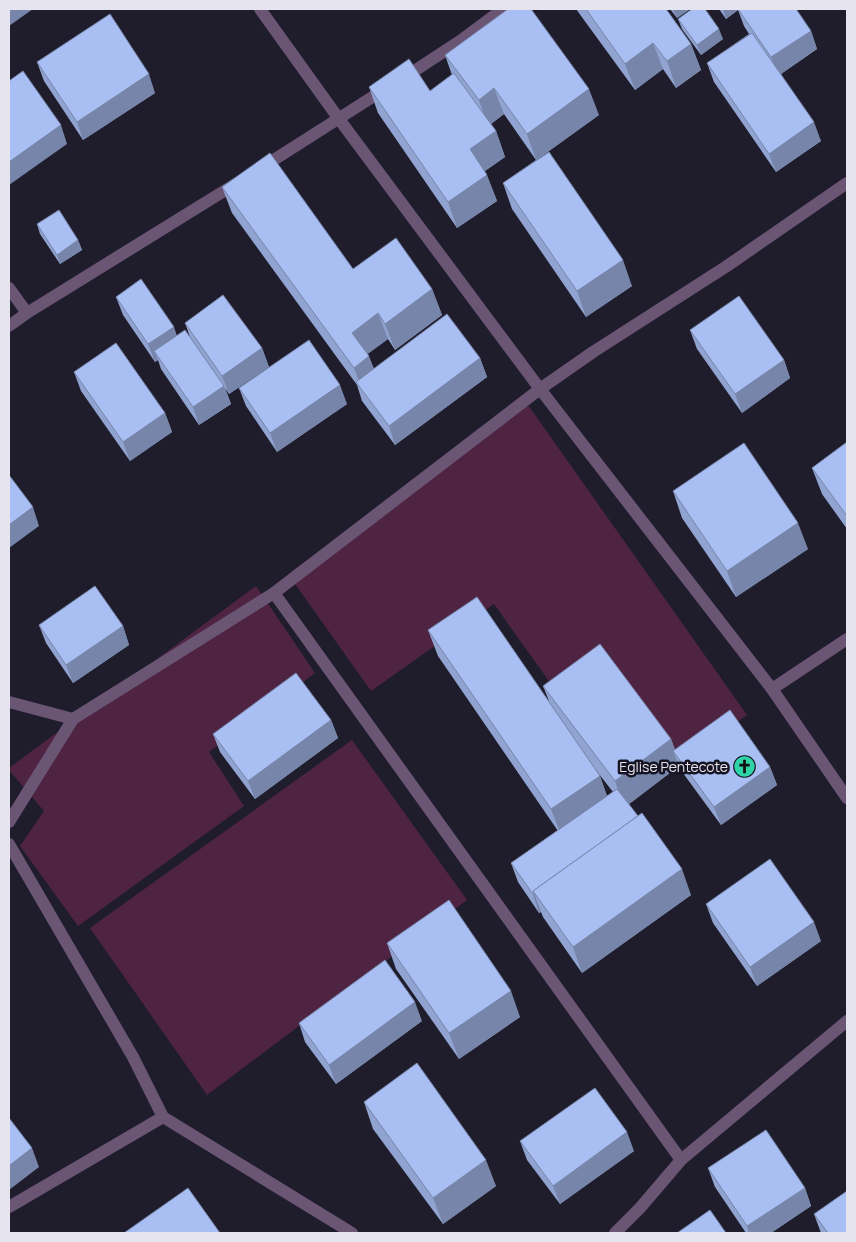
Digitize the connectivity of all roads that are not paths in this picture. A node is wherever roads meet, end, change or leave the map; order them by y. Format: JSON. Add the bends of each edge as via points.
{"nodes":[{"id":1,"x":260,"y":9,"type":"edge"},
{"id":2,"x":503,"y":9,"type":"edge"},
{"id":3,"x":339,"y":119,"type":"junction"},
{"id":4,"x":847,"y":183,"type":"edge"},
{"id":5,"x":9,"y":288,"type":"edge"},
{"id":6,"x":27,"y":313,"type":"junction"},
{"id":7,"x":9,"y":326,"type":"edge"},
{"id":8,"x":540,"y":389,"type":"junction"},
{"id":9,"x":274,"y":593,"type":"junction"},
{"id":10,"x":847,"y":639,"type":"edge"},
{"id":11,"x":772,"y":688,"type":"junction"},
{"id":12,"x":9,"y":702,"type":"edge"},
{"id":13,"x":73,"y":719,"type":"junction"},
{"id":14,"x":847,"y":798,"type":"edge"},
{"id":15,"x":9,"y":822,"type":"edge"},
{"id":16,"x":9,"y":844,"type":"edge"},
{"id":17,"x":847,"y":1021,"type":"edge"},
{"id":18,"x":163,"y":1117,"type":"junction"},
{"id":19,"x":681,"y":1160,"type":"junction"},
{"id":20,"x":9,"y":1207,"type":"edge"},
{"id":21,"x":352,"y":1233,"type":"edge"},
{"id":22,"x":615,"y":1233,"type":"edge"}],
"edges":[{"from":1,"to":3,"type":"street"},
{"from":2,"to":3,"type":"street","via":[[460,41]]},
{"from":3,"to":6,"type":"street"},
{"from":3,"to":8,"type":"street"},
{"from":4,"to":8,"type":"street"},
{"from":5,"to":6,"type":"street"},
{"from":6,"to":7,"type":"street"},
{"from":8,"to":9,"type":"street"},
{"from":8,"to":11,"type":"street"},
{"from":9,"to":13,"type":"street"},
{"from":9,"to":19,"type":"street"},
{"from":10,"to":11,"type":"street"},
{"from":11,"to":14,"type":"street"},
{"from":12,"to":13,"type":"street"},
{"from":13,"to":15,"type":"street"},
{"from":16,"to":18,"type":"street","via":[[133,1057]]},
{"from":17,"to":19,"type":"street"},
{"from":18,"to":20,"type":"street"},
{"from":18,"to":21,"type":"street"},
{"from":19,"to":22,"type":"street"}]}
